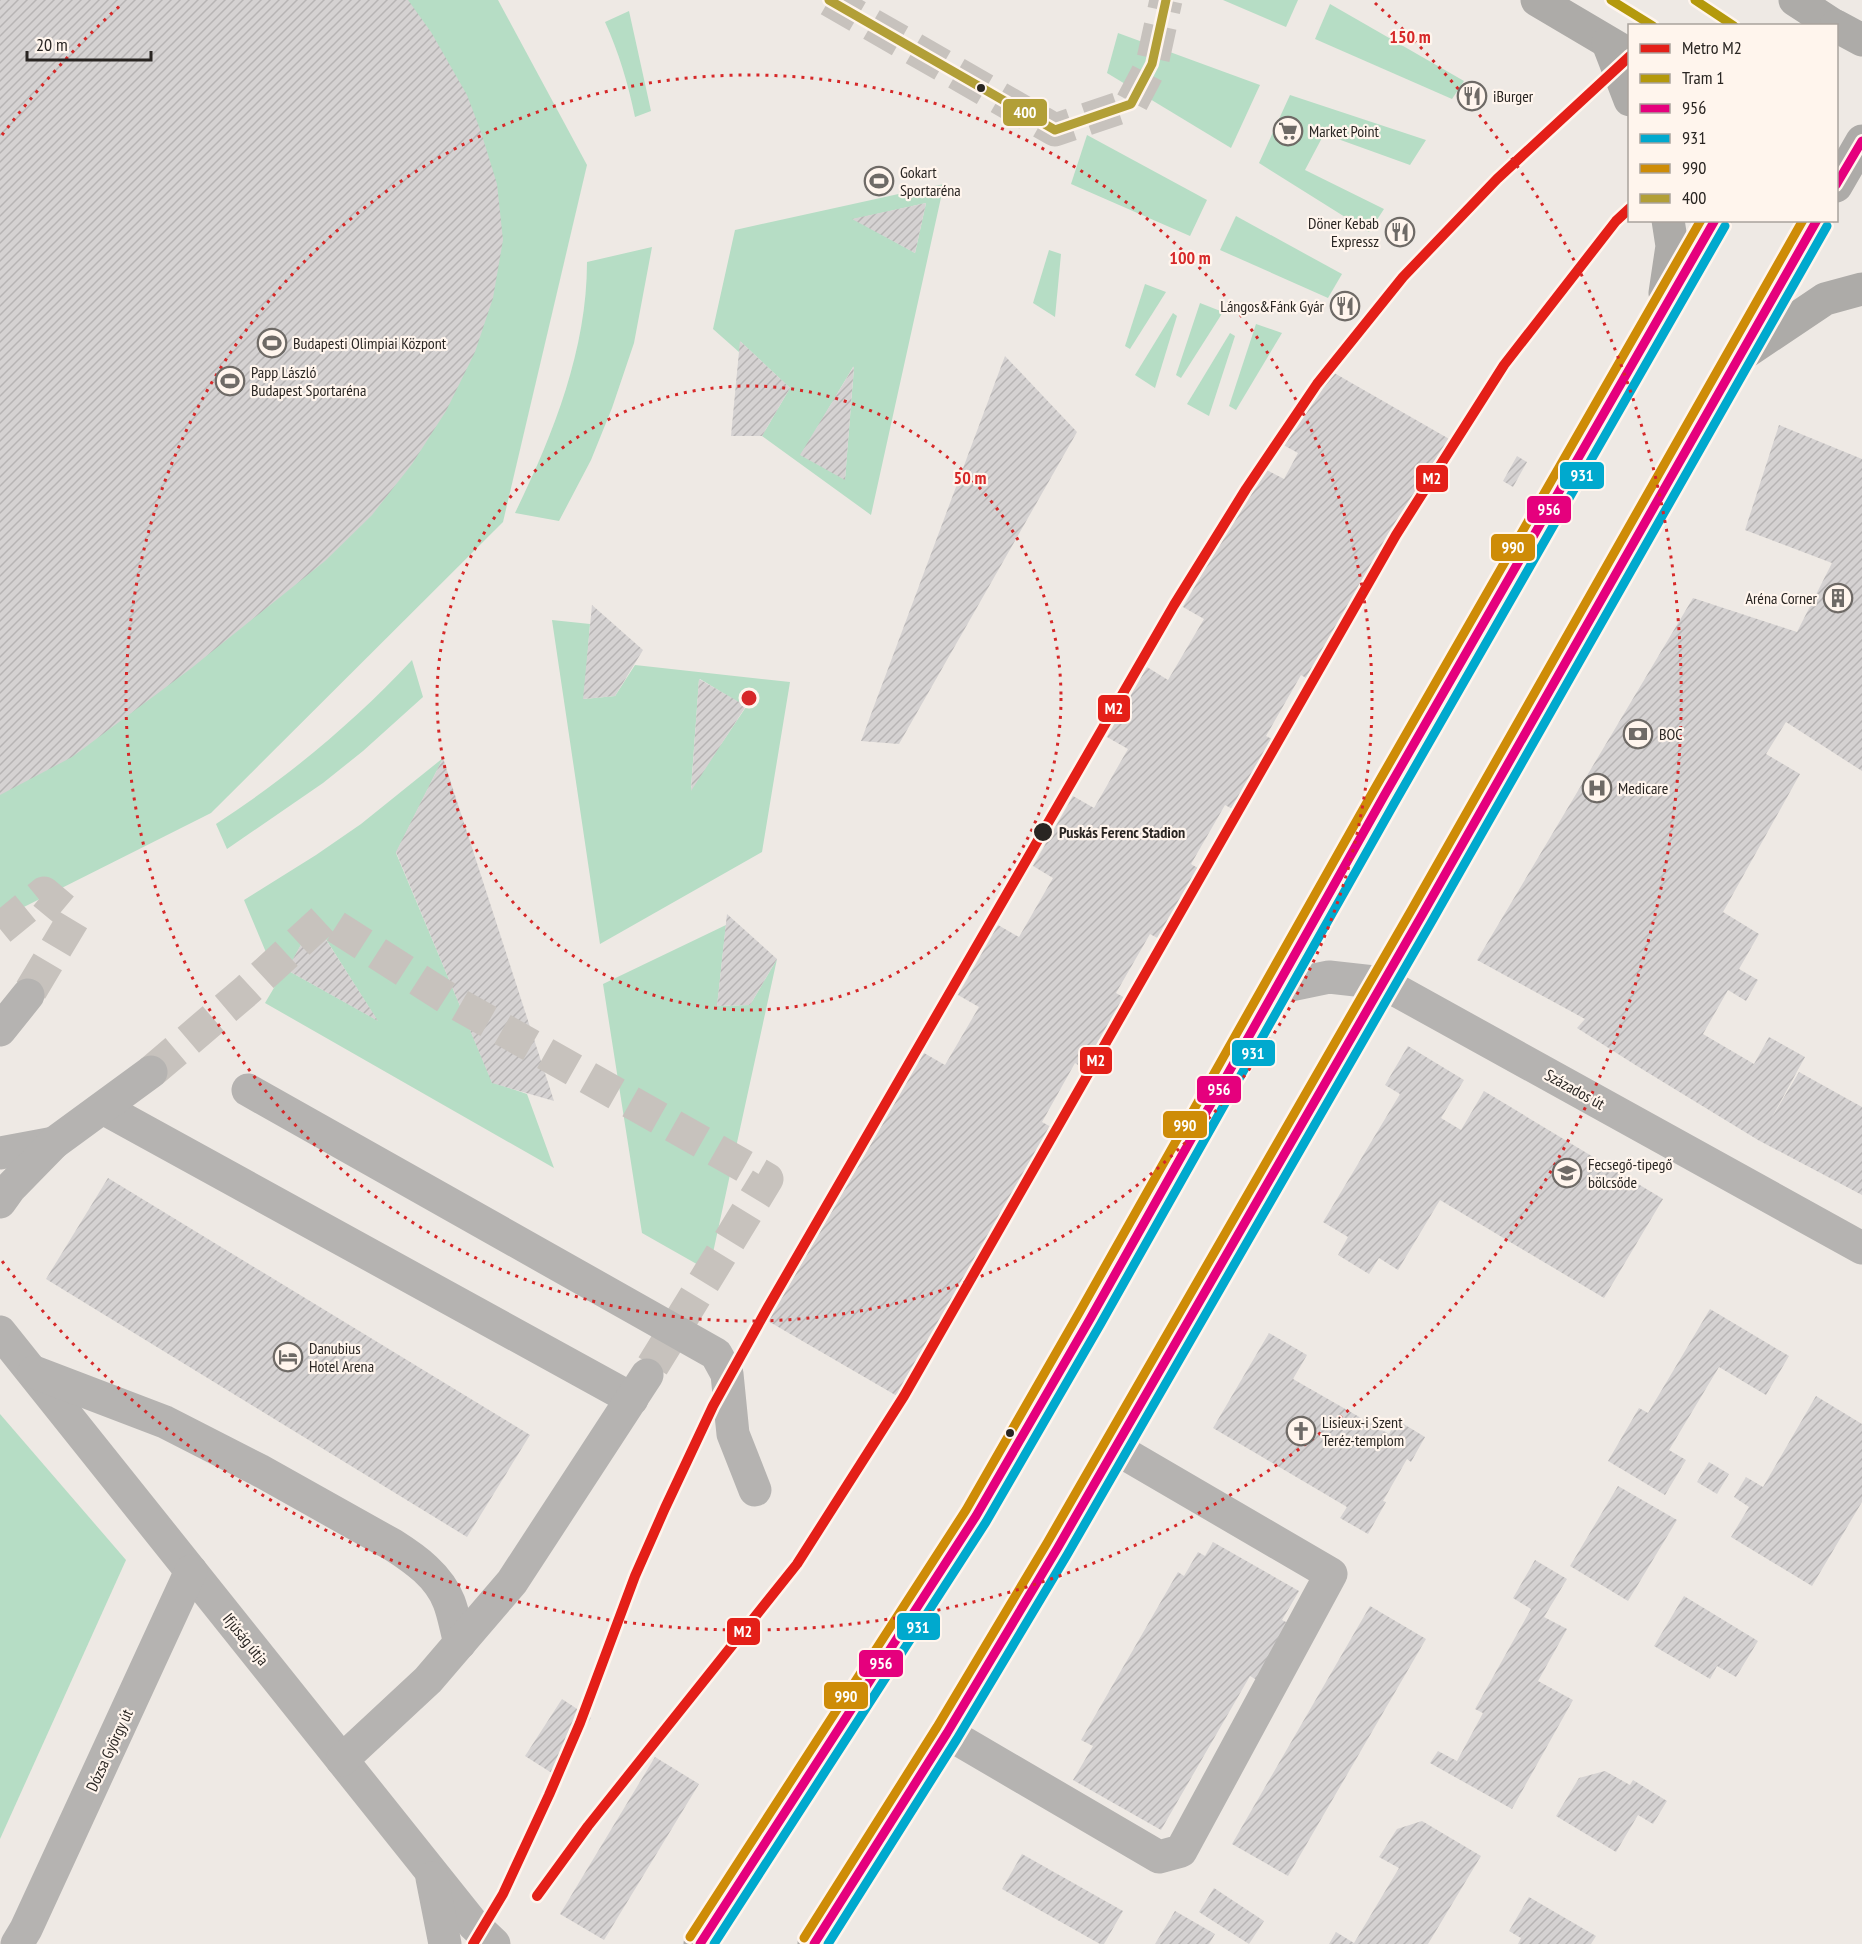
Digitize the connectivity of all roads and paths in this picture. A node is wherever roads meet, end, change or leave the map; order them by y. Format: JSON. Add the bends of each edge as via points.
{"nodes":[{"id":1,"x":1537,"y":0,"type":"edge"},
{"id":2,"x":1795,"y":0,"type":"edge"},
{"id":3,"x":1834,"y":20,"type":"edge"},
{"id":4,"x":1862,"y":40,"type":"edge"},
{"id":5,"x":1618,"y":49,"type":"edge"},
{"id":6,"x":1628,"y":95,"type":"edge"},
{"id":7,"x":1862,"y":141,"type":"edge"},
{"id":8,"x":1844,"y":182,"type":"edge"},
{"id":9,"x":1668,"y":222,"type":"edge"},
{"id":10,"x":1714,"y":222,"type":"edge"},
{"id":11,"x":1816,"y":222,"type":"edge"},
{"id":12,"x":1862,"y":289,"type":"edge"},
{"id":13,"x":1661,"y":313,"type":"junction"},
{"id":14,"x":1739,"y":357,"type":"junction"},
{"id":15,"x":1383,"y":983,"type":"junction"},
{"id":16,"x":1276,"y":988,"type":"junction"},
{"id":17,"x":28,"y":995,"type":"tunnel mouth"},
{"id":18,"x":0,"y":1030,"type":"edge"},
{"id":19,"x":151,"y":1072,"type":"tunnel mouth"},
{"id":20,"x":248,"y":1090,"type":"dead end"},
{"id":21,"x":103,"y":1108,"type":"junction"},
{"id":22,"x":54,"y":1143,"type":"junction"},
{"id":23,"x":0,"y":1153,"type":"edge"},
{"id":24,"x":0,"y":1202,"type":"edge"},
{"id":25,"x":1862,"y":1248,"type":"edge"},
{"id":26,"x":0,"y":1332,"type":"edge"},
{"id":27,"x":32,"y":1371,"type":"junction"},
{"id":28,"x":1115,"y":1448,"type":"junction"},
{"id":29,"x":755,"y":1490,"type":"dead end"},
{"id":30,"x":191,"y":1571,"type":"junction"},
{"id":31,"x":460,"y":1643,"type":"junction"},
{"id":32,"x":948,"y":1733,"type":"junction"},
{"id":33,"x":342,"y":1760,"type":"junction"},
{"id":34,"x":430,"y":1870,"type":"junction"},
{"id":35,"x":22,"y":1939,"type":"edge"},
{"id":36,"x":697,"y":1941,"type":"edge"},
{"id":37,"x":446,"y":1944,"type":"edge"},
{"id":38,"x":494,"y":1944,"type":"edge"},
{"id":39,"x":814,"y":1944,"type":"edge"}],
"edges":[{"from":1,"to":5,"type":"main road"},
{"from":2,"to":3,"type":"main road"},
{"from":3,"to":4,"type":"main road"},
{"from":5,"to":6,"type":"main road"},
{"from":7,"to":8,"type":"main road"},
{"from":9,"to":13,"type":"main road","via":[[1672,246]]},
{"from":10,"to":13,"type":"main road"},
{"from":11,"to":14,"type":"main road"},
{"from":12,"to":14,"type":"main road","via":[[1825,299]]},
{"from":13,"to":16,"type":"main road"},
{"from":14,"to":15,"type":"main road"},
{"from":15,"to":16,"type":"street","name":"Százados út","via":[[1329,976]]},
{"from":15,"to":25,"type":"street","name":"Százados út"},
{"from":15,"to":28,"type":"main road"},
{"from":16,"to":36,"type":"main road","via":[[1088,1325],[981,1507]]},
{"from":17,"to":18,"type":"street"},
{"from":19,"to":21,"type":"street"},
{"from":20,"to":29,"type":"street","via":[[716,1354],[727,1374],[733,1434]]},
{"from":21,"to":22,"type":"street"},
{"from":21,"to":31,"type":"street","via":[[639,1387],[512,1582]]},
{"from":22,"to":23,"type":"street"},
{"from":22,"to":24,"type":"street"},
{"from":26,"to":27,"type":"street","name":"Ifjúság útja"},
{"from":27,"to":30,"type":"street","name":"Ifjúság útja"},
{"from":27,"to":31,"type":"street","via":[[165,1422],[393,1545],[440,1584],[449,1601]]},
{"from":28,"to":32,"type":"main road"},
{"from":28,"to":32,"type":"street","via":[[1331,1574],[1181,1851],[1159,1857]]},
{"from":30,"to":33,"type":"street","name":"Ifjúság útja"},
{"from":30,"to":35,"type":"street","name":"Dózsa György út"},
{"from":31,"to":33,"type":"street","via":[[428,1680]]},
{"from":32,"to":39,"type":"main road"},
{"from":33,"to":34,"type":"street","name":"Ifjúság útja"},
{"from":34,"to":37,"type":"street"},
{"from":34,"to":38,"type":"street","name":"Ifjúság útja"}]}
